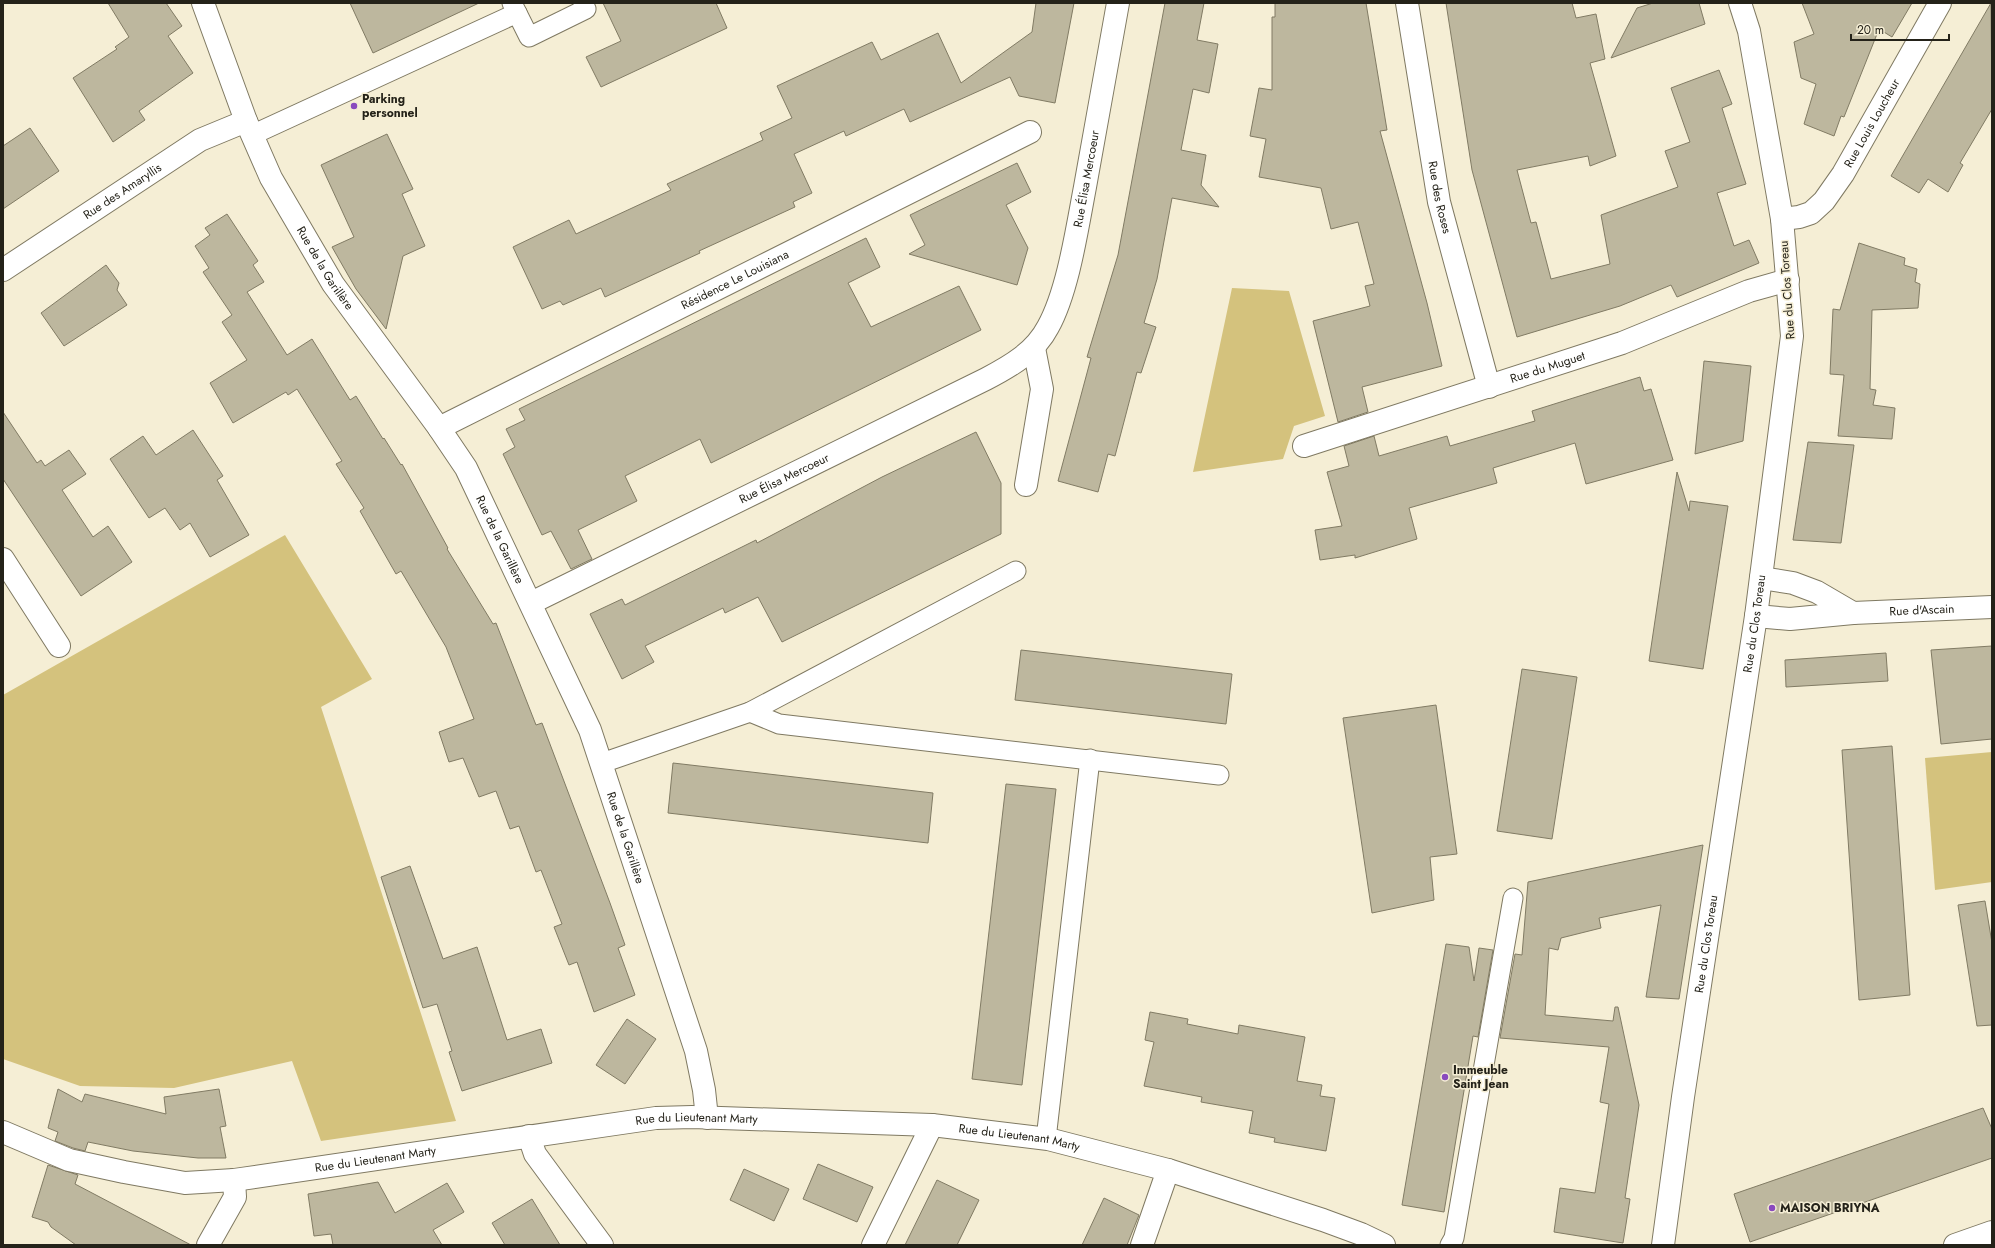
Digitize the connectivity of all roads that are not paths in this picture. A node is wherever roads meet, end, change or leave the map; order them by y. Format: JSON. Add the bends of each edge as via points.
{"nodes":[{"id":1,"x":203,"y":3,"type":"edge"},
{"id":2,"x":583,"y":3,"type":"edge"},
{"id":3,"x":1118,"y":3,"type":"edge"},
{"id":4,"x":1407,"y":3,"type":"edge"},
{"id":5,"x":1740,"y":3,"type":"edge"},
{"id":6,"x":1940,"y":3,"type":"edge"},
{"id":7,"x":514,"y":8,"type":"edge"},
{"id":8,"x":249,"y":128,"type":"junction"},
{"id":9,"x":1030,"y":132,"type":"dead end"},
{"id":10,"x":1782,"y":220,"type":"junction"},
{"id":11,"x":3,"y":270,"type":"edge"},
{"id":12,"x":1788,"y":280,"type":"junction"},
{"id":13,"x":1034,"y":348,"type":"junction"},
{"id":14,"x":1489,"y":387,"type":"junction"},
{"id":15,"x":439,"y":428,"type":"junction"},
{"id":16,"x":1304,"y":446,"type":"dead end"},
{"id":17,"x":1026,"y":485,"type":"dead end"},
{"id":18,"x":3,"y":559,"type":"edge"},
{"id":19,"x":1016,"y":571,"type":"dead end"},
{"id":20,"x":1761,"y":578,"type":"junction"},
{"id":21,"x":531,"y":603,"type":"junction"},
{"id":22,"x":1992,"y":607,"type":"edge"},
{"id":23,"x":1853,"y":613,"type":"junction"},
{"id":24,"x":1756,"y":616,"type":"junction"},
{"id":25,"x":59,"y":646,"type":"dead end"},
{"id":26,"x":750,"y":712,"type":"junction"},
{"id":27,"x":1090,"y":759,"type":"junction"},
{"id":28,"x":602,"y":763,"type":"junction"},
{"id":29,"x":1219,"y":774,"type":"dead end"},
{"id":30,"x":1513,"y":898,"type":"dead end"},
{"id":31,"x":707,"y":1118,"type":"junction"},
{"id":32,"x":932,"y":1125,"type":"junction"},
{"id":33,"x":3,"y":1132,"type":"edge"},
{"id":34,"x":529,"y":1136,"type":"junction"},
{"id":35,"x":1046,"y":1138,"type":"junction"},
{"id":36,"x":1168,"y":1170,"type":"junction"},
{"id":37,"x":234,"y":1180,"type":"junction"},
{"id":38,"x":1983,"y":1238,"type":"edge"},
{"id":39,"x":208,"y":1245,"type":"edge"},
{"id":40,"x":602,"y":1245,"type":"edge"},
{"id":41,"x":872,"y":1245,"type":"edge"},
{"id":42,"x":1142,"y":1245,"type":"edge"},
{"id":43,"x":1384,"y":1245,"type":"edge"},
{"id":44,"x":1450,"y":1245,"type":"edge"},
{"id":45,"x":1663,"y":1245,"type":"edge"},
{"id":46,"x":1955,"y":1245,"type":"edge"}],
"edges":[{"from":1,"to":8,"type":"street","name":"Rue de la Garillère"},
{"from":2,"to":7,"type":"lane","via":[[586,9],[529,37]]},
{"from":3,"to":13,"type":"street","name":"Rue Élisa Mercoeur","via":[[1079,221],[1061,297],[1048,328]]},
{"from":4,"to":14,"type":"street","name":"Rue des Roses","via":[[1439,202]]},
{"from":5,"to":10,"type":"street","name":"Rue du Clos Toreau","via":[[1749,31]]},
{"from":6,"to":10,"type":"street","name":"Rue Louis Loucheur","via":[[1843,174],[1824,201],[1812,213]]},
{"from":7,"to":8,"type":"lane"},
{"from":8,"to":11,"type":"street","name":"Rue des Amaryllis","via":[[200,140]]},
{"from":8,"to":15,"type":"street","name":"Rue de la Garillère","via":[[271,178],[333,284]]},
{"from":9,"to":15,"type":"street","name":"Résidence Le Louisiana"},
{"from":10,"to":12,"type":"street","name":"Rue du Clos Toreau"},
{"from":12,"to":14,"type":"street","name":"Rue du Muguet","via":[[1749,291],[1622,343]]},
{"from":12,"to":20,"type":"street","name":"Rue du Clos Toreau","via":[[1792,336]]},
{"from":13,"to":17,"type":"street","via":[[1042,389]]},
{"from":13,"to":21,"type":"street","name":"Rue Élisa Mercoeur","via":[[1012,365],[986,379]]},
{"from":14,"to":16,"type":"street","name":"Rue du Muguet"},
{"from":15,"to":21,"type":"street","name":"Rue de la Garillère","via":[[466,468]]},
{"from":18,"to":25,"type":"street"},
{"from":19,"to":26,"type":"lane"},
{"from":20,"to":23,"type":"street","via":[[1793,583],[1817,592]]},
{"from":20,"to":24,"type":"street","name":"Rue du Clos Toreau"},
{"from":21,"to":28,"type":"street","name":"Rue de la Garillère","via":[[590,730]]},
{"from":22,"to":23,"type":"street","name":"Rue d'Ascain"},
{"from":23,"to":24,"type":"street","name":"Rue d'Ascain","via":[[1790,619]]},
{"from":24,"to":45,"type":"street","name":"Rue du Clos Toreau"},
{"from":26,"to":27,"type":"lane","via":[[779,724]]},
{"from":26,"to":28,"type":"lane"},
{"from":27,"to":29,"type":"lane"},
{"from":27,"to":35,"type":"lane"},
{"from":28,"to":31,"type":"street","name":"Rue de la Garillère","via":[[696,1051]]},
{"from":30,"to":44,"type":"lane","via":[[1454,1238]]},
{"from":31,"to":32,"type":"street","name":"Rue du Lieutenant Marty"},
{"from":31,"to":34,"type":"street","name":"Rue du Lieutenant Marty","via":[[656,1118]]},
{"from":32,"to":35,"type":"street","name":"Rue du Lieutenant Marty"},
{"from":32,"to":41,"type":"street"},
{"from":33,"to":37,"type":"street","name":"Rue du Lieutenant Marty","via":[[69,1160],[124,1172],[185,1183]]},
{"from":34,"to":37,"type":"street","name":"Rue du Lieutenant Marty"},
{"from":34,"to":40,"type":"street","via":[[535,1154]]},
{"from":35,"to":36,"type":"street","name":"Rue du Lieutenant Marty"},
{"from":36,"to":42,"type":"street"},
{"from":36,"to":43,"type":"street","name":"Rue du Lieutenant Marty","via":[[1323,1220]]},
{"from":37,"to":39,"type":"street","via":[[235,1197]]},
{"from":38,"to":46,"type":"street"}]}
